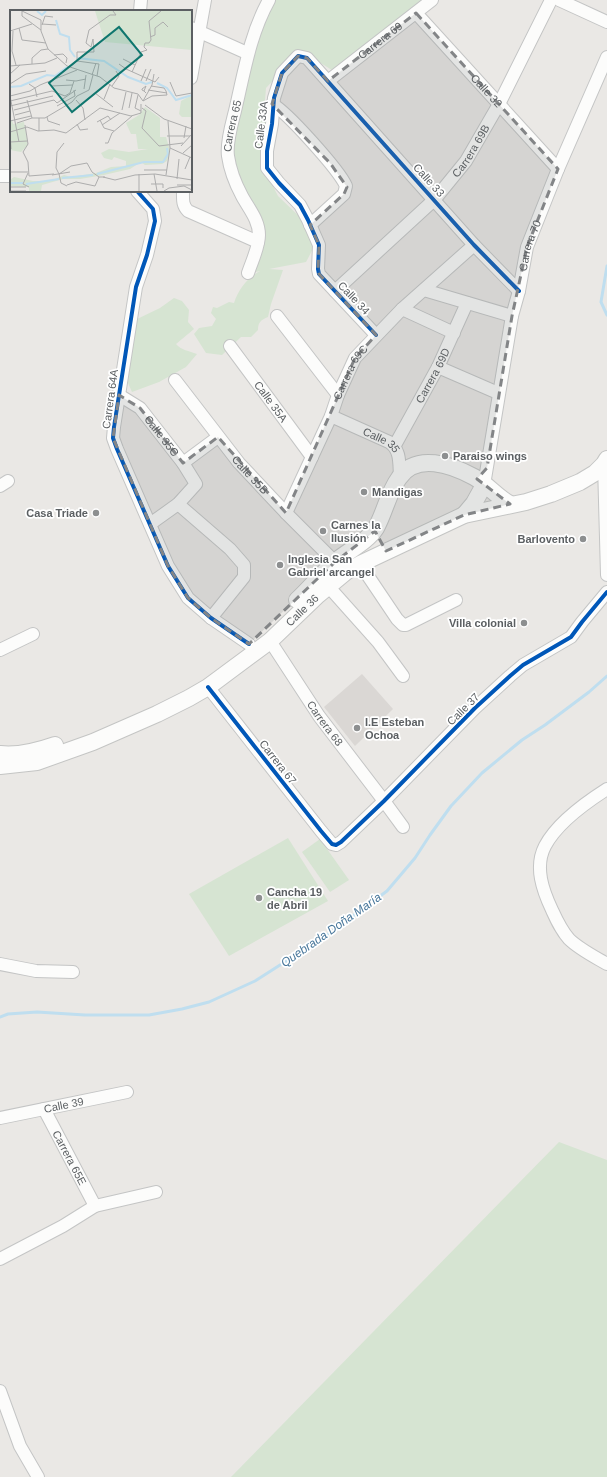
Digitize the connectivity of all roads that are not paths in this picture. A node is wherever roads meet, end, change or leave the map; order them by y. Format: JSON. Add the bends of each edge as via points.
{"nodes":[{"id":1,"x":205,"y":0,"type":"edge"},
{"id":2,"x":270,"y":0,"type":"edge"},
{"id":3,"x":432,"y":0,"type":"edge"},
{"id":4,"x":551,"y":0,"type":"edge"},
{"id":5,"x":559,"y":0,"type":"edge"},
{"id":6,"x":416,"y":13,"type":"junction"},
{"id":7,"x":607,"y":22,"type":"edge"},
{"id":8,"x":195,"y":30,"type":"edge"},
{"id":9,"x":247,"y":54,"type":"junction"},
{"id":10,"x":607,"y":58,"type":"edge"},
{"id":11,"x":192,"y":66,"type":"edge"},
{"id":12,"x":328,"y":81,"type":"junction"},
{"id":13,"x":272,"y":104,"type":"junction"},
{"id":14,"x":499,"y":104,"type":"junction"},
{"id":15,"x":558,"y":169,"type":"junction"},
{"id":16,"x":138,"y":192,"type":"edge"},
{"id":17,"x":184,"y":192,"type":"edge"},
{"id":18,"x":435,"y":200,"type":"junction"},
{"id":19,"x":310,"y":225,"type":"junction"},
{"id":20,"x":258,"y":242,"type":"junction"},
{"id":21,"x":474,"y":244,"type":"junction"},
{"id":22,"x":248,"y":273,"type":"dead end"},
{"id":23,"x":319,"y":274,"type":"joint"},
{"id":24,"x":424,"y":290,"type":"junction"},
{"id":25,"x":335,"y":291,"type":"junction"},
{"id":26,"x":519,"y":291,"type":"junction"},
{"id":27,"x":467,"y":303,"type":"junction"},
{"id":28,"x":402,"y":309,"type":"junction"},
{"id":29,"x":277,"y":316,"type":"dead end"},
{"id":30,"x":512,"y":316,"type":"junction"},
{"id":31,"x":454,"y":333,"type":"junction"},
{"id":32,"x":376,"y":335,"type":"junction"},
{"id":33,"x":230,"y":346,"type":"dead end"},
{"id":34,"x":438,"y":367,"type":"junction"},
{"id":35,"x":175,"y":380,"type":"dead end"},
{"id":36,"x":498,"y":393,"type":"junction"},
{"id":37,"x":119,"y":395,"type":"junction"},
{"id":38,"x":338,"y":395,"type":"junction"},
{"id":39,"x":331,"y":416,"type":"junction"},
{"id":40,"x":218,"y":437,"type":"junction"},
{"id":41,"x":395,"y":445,"type":"junction"},
{"id":42,"x":312,"y":457,"type":"junction"},
{"id":43,"x":606,"y":462,"type":"edge"},
{"id":44,"x":183,"y":463,"type":"junction"},
{"id":45,"x":400,"y":476,"type":"junction"},
{"id":46,"x":479,"y":481,"type":"junction"},
{"id":47,"x":178,"y":504,"type":"junction"},
{"id":48,"x":510,"y":504,"type":"junction"},
{"id":49,"x":286,"y":513,"type":"junction"},
{"id":50,"x":464,"y":515,"type":"junction"},
{"id":51,"x":150,"y":524,"type":"junction"},
{"id":52,"x":375,"y":528,"type":"junction"},
{"id":53,"x":386,"y":551,"type":"junction"},
{"id":54,"x":335,"y":562,"type":"junction"},
{"id":55,"x":360,"y":564,"type":"junction"},
{"id":56,"x":607,"y":575,"type":"edge"},
{"id":57,"x":328,"y":586,"type":"junction"},
{"id":58,"x":607,"y":592,"type":"edge"},
{"id":59,"x":456,"y":600,"type":"dead end"},
{"id":60,"x":211,"y":618,"type":"junction"},
{"id":61,"x":33,"y":634,"type":"dead end"},
{"id":62,"x":270,"y":641,"type":"junction"},
{"id":63,"x":249,"y":644,"type":"junction"},
{"id":64,"x":0,"y":650,"type":"edge"},
{"id":65,"x":403,"y":676,"type":"dead end"},
{"id":66,"x":208,"y":687,"type":"junction"},
{"id":67,"x":0,"y":754,"type":"edge"},
{"id":68,"x":0,"y":766,"type":"edge"},
{"id":69,"x":607,"y":789,"type":"edge"},
{"id":70,"x":384,"y":801,"type":"junction"},
{"id":71,"x":403,"y":827,"type":"dead end"},
{"id":72,"x":336,"y":845,"type":"joint"},
{"id":73,"x":0,"y":964,"type":"edge"},
{"id":74,"x":607,"y":964,"type":"edge"},
{"id":75,"x":72,"y":972,"type":"dead end"},
{"id":76,"x":127,"y":1092,"type":"dead end"},
{"id":77,"x":44,"y":1109,"type":"junction"},
{"id":78,"x":0,"y":1118,"type":"edge"},
{"id":79,"x":156,"y":1192,"type":"dead end"},
{"id":80,"x":95,"y":1206,"type":"junction"},
{"id":81,"x":0,"y":1259,"type":"edge"},
{"id":82,"x":0,"y":1391,"type":"edge"},
{"id":83,"x":38,"y":1477,"type":"edge"}],
"edges":[{"from":1,"to":8,"type":"street"},
{"from":2,"to":9,"type":"street","name":"Carrera 65","via":[[258,23]]},
{"from":3,"to":6,"type":"street","name":"Carrera 69"},
{"from":4,"to":14,"type":"street","name":"Carrera 69B"},
{"from":5,"to":7,"type":"street"},
{"from":6,"to":12,"type":"street","name":"Carrera 69"},
{"from":6,"to":14,"type":"street","name":"Calle 32"},
{"from":8,"to":9,"type":"street"},
{"from":8,"to":11,"type":"street"},
{"from":9,"to":20,"type":"street","name":"Carrera 65","via":[[228,154],[232,174],[257,222]]},
{"from":10,"to":15,"type":"street","name":"Carrera 70"},
{"from":12,"to":13,"type":"street","name":"Calle 33A","via":[[307,58],[298,56],[282,73]]},
{"from":12,"to":18,"type":"street","name":"Calle 33"},
{"from":13,"to":19,"type":"street","name":"Calle 33A","via":[[267,168],[300,205]]},
{"from":13,"to":19,"type":"street","via":[[287,116],[330,163],[346,186],[344,194]]},
{"from":14,"to":15,"type":"street","name":"Calle 32"},
{"from":14,"to":18,"type":"street","name":"Carrera 69B","via":[[466,161]]},
{"from":15,"to":26,"type":"street","name":"Carrera 70","via":[[527,247]]},
{"from":16,"to":37,"type":"street","name":"Carrera 64A","via":[[153,209],[156,221],[136,287]]},
{"from":17,"to":20,"type":"street","via":[[183,203],[188,211]]},
{"from":18,"to":21,"type":"street","name":"Calle 33"},
{"from":18,"to":25,"type":"street","name":"Carrera 69B"},
{"from":19,"to":23,"type":"street","name":"Calle 33A","via":[[319,245]]},
{"from":20,"to":22,"type":"street","name":"Carrera 65"},
{"from":21,"to":24,"type":"street","name":"Carrera 69C"},
{"from":21,"to":26,"type":"street","name":"Calle 33"},
{"from":23,"to":25,"type":"street","name":"Calle 34"},
{"from":24,"to":27,"type":"street"},
{"from":24,"to":28,"type":"street","name":"Carrera 69C"},
{"from":25,"to":32,"type":"street","name":"Calle 34"},
{"from":26,"to":30,"type":"street","name":"Carrera 70"},
{"from":27,"to":30,"type":"street"},
{"from":27,"to":31,"type":"street","name":"Carrera 69D"},
{"from":28,"to":31,"type":"street"},
{"from":28,"to":32,"type":"street","name":"Carrera 69C"},
{"from":29,"to":38,"type":"street"},
{"from":30,"to":36,"type":"street","name":"Carrera 70"},
{"from":31,"to":34,"type":"street","name":"Carrera 69D"},
{"from":32,"to":38,"type":"street","name":"Carrera 69C","via":[[354,358]]},
{"from":33,"to":42,"type":"street","name":"Calle 35A"},
{"from":34,"to":36,"type":"street"},
{"from":34,"to":41,"type":"street","name":"Carrera 69D"},
{"from":35,"to":40,"type":"street","name":"Calle 35B"},
{"from":36,"to":46,"type":"street","name":"Carrera 70","via":[[488,468]]},
{"from":37,"to":44,"type":"street","name":"Calle 35C","via":[[140,408]]},
{"from":37,"to":51,"type":"street","name":"Carrera 64A","via":[[113,438]]},
{"from":38,"to":39,"type":"street","name":"Carrera 69C"},
{"from":39,"to":41,"type":"street","name":"Calle 35"},
{"from":39,"to":42,"type":"street","name":"Carrera 69C"},
{"from":40,"to":44,"type":"street"},
{"from":40,"to":49,"type":"street","name":"Calle 35B"},
{"from":41,"to":45,"type":"street","name":"Calle 35"},
{"from":42,"to":49,"type":"street","name":"Carrera 69C"},
{"from":43,"to":48,"type":"main road","name":"Calle 36","via":[[595,473],[580,482],[526,502]]},
{"from":43,"to":56,"type":"street"},
{"from":44,"to":47,"type":"street","name":"Calle 35C","via":[[196,484]]},
{"from":45,"to":46,"type":"main road","via":[[420,463],[433,462]]},
{"from":45,"to":52,"type":"main road"},
{"from":46,"to":48,"type":"main road"},
{"from":46,"to":50,"type":"main road","via":[[474,503]]},
{"from":47,"to":51,"type":"street"},
{"from":47,"to":60,"type":"street","via":[[230,549],[244,565],[244,577]]},
{"from":48,"to":50,"type":"main road","name":"Calle 36"},
{"from":49,"to":54,"type":"street","name":"Calle 35B"},
{"from":50,"to":53,"type":"main road","name":"Calle 36"},
{"from":51,"to":60,"type":"street","name":"Carrera 64A","via":[[168,566],[188,598]]},
{"from":52,"to":53,"type":"main road"},
{"from":52,"to":54,"type":"main road","name":"Calle 36"},
{"from":53,"to":55,"type":"main road","name":"Calle 36"},
{"from":54,"to":63,"type":"main road","name":"Calle 36"},
{"from":55,"to":57,"type":"main road","name":"Calle 36"},
{"from":55,"to":59,"type":"street","via":[[403,625]]},
{"from":57,"to":62,"type":"main road","name":"Calle 36"},
{"from":57,"to":65,"type":"street","via":[[378,642]]},
{"from":58,"to":70,"type":"street","name":"Calle 37","via":[[571,637],[514,672]]},
{"from":60,"to":63,"type":"street","name":"Carrera 64A"},
{"from":61,"to":64,"type":"street"},
{"from":62,"to":66,"type":"main road","name":"Calle 36"},
{"from":62,"to":70,"type":"street","name":"Carrera 68","via":[[318,716]]},
{"from":63,"to":67,"type":"main road","name":"Calle 36","via":[[203,678],[152,705],[37,751]]},
{"from":66,"to":68,"type":"main road","name":"Calle 36","via":[[157,714],[93,742],[37,762]]},
{"from":66,"to":72,"type":"street","name":"Carrera 67","via":[[321,831]]},
{"from":69,"to":74,"type":"street","via":[[557,828],[544,847],[540,861],[544,893],[560,928],[570,940]]},
{"from":70,"to":71,"type":"street","name":"Carrera 68"},
{"from":70,"to":72,"type":"street","name":"Calle 37"},
{"from":73,"to":75,"type":"street","via":[[36,971]]},
{"from":76,"to":77,"type":"street","name":"Calle 39"},
{"from":77,"to":78,"type":"street","name":"Calle 39"},
{"from":77,"to":80,"type":"street","name":"Carrera 65E"},
{"from":79,"to":80,"type":"street"},
{"from":80,"to":81,"type":"street"},
{"from":82,"to":83,"type":"street","via":[[20,1446]]}]}
